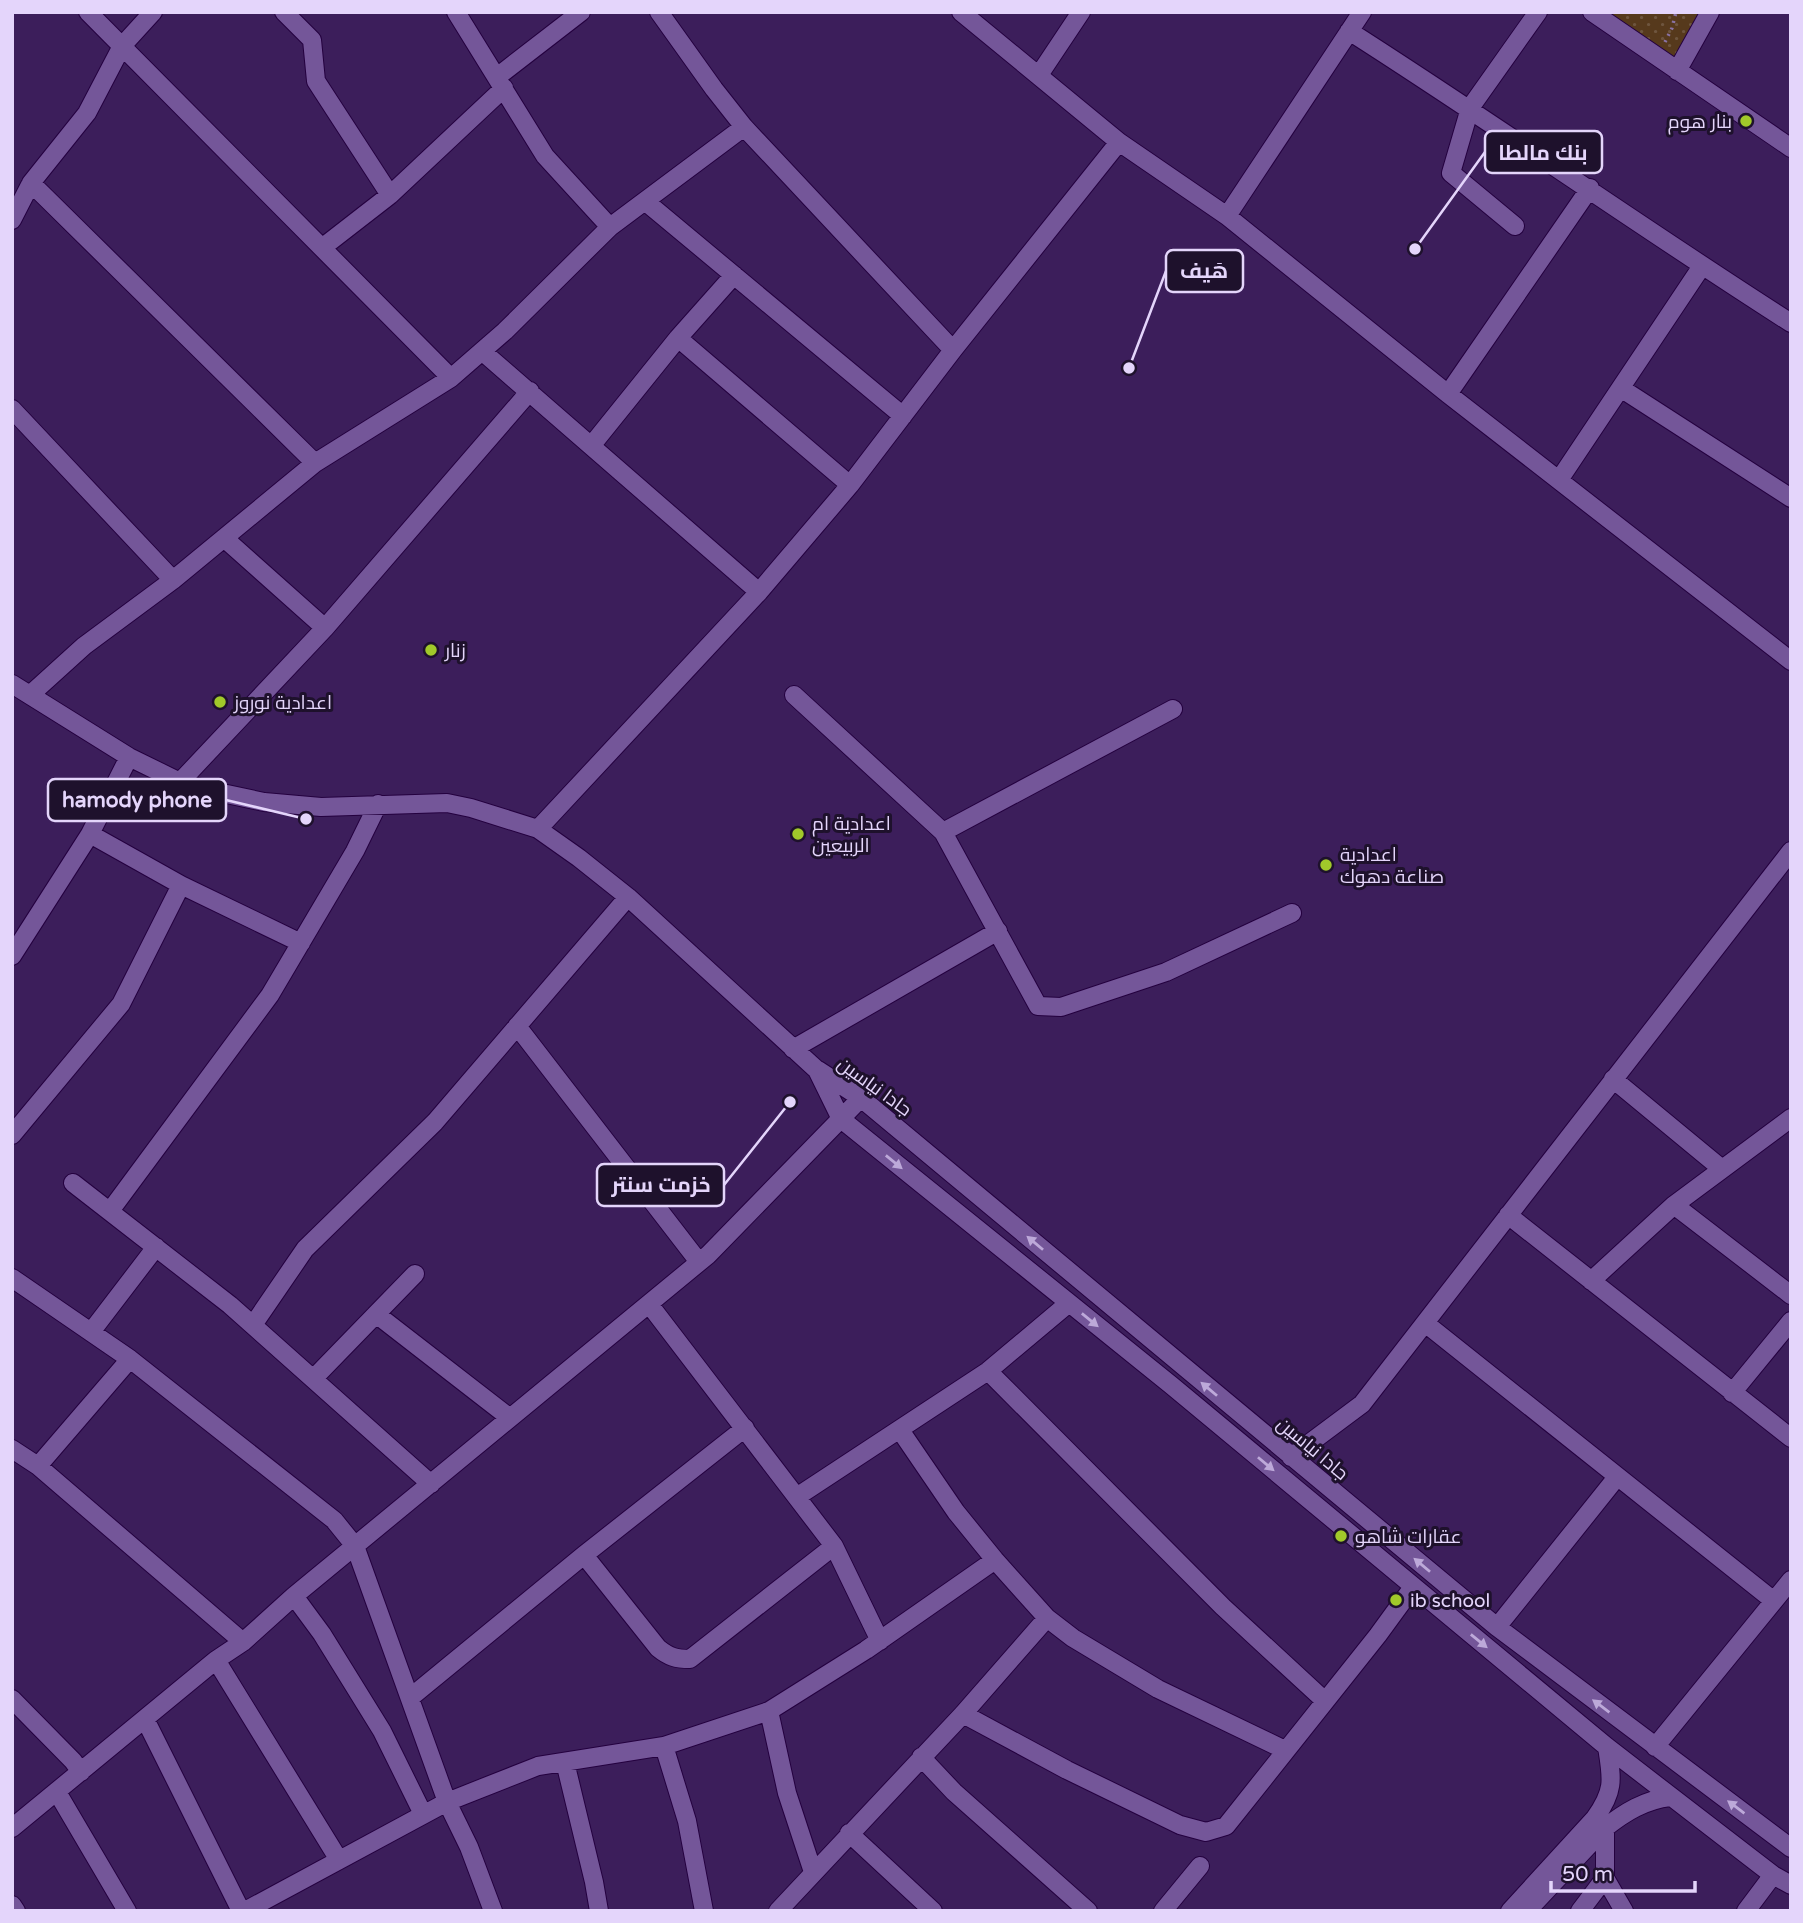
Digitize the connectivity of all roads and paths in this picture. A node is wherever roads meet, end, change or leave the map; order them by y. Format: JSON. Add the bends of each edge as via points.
{"nodes":[{"id":1,"x":88,"y":12,"type":"edge"},
{"id":2,"x":153,"y":12,"type":"edge"},
{"id":3,"x":284,"y":12,"type":"edge"},
{"id":4,"x":456,"y":12,"type":"edge"},
{"id":5,"x":581,"y":12,"type":"edge"},
{"id":6,"x":659,"y":12,"type":"edge"},
{"id":7,"x":961,"y":12,"type":"edge"},
{"id":8,"x":1081,"y":12,"type":"edge"},
{"id":9,"x":1362,"y":12,"type":"edge"},
{"id":10,"x":1538,"y":12,"type":"edge"},
{"id":11,"x":1592,"y":12,"type":"edge"},
{"id":12,"x":1675,"y":12,"type":"edge"},
{"id":13,"x":1710,"y":12,"type":"edge"},
{"id":14,"x":1349,"y":31,"type":"junction"},
{"id":15,"x":122,"y":46,"type":"junction"},
{"id":16,"x":1657,"y":56,"type":"junction"},
{"id":17,"x":1677,"y":71,"type":"junction"},
{"id":18,"x":1039,"y":75,"type":"junction"},
{"id":19,"x":500,"y":83,"type":"junction"},
{"id":20,"x":1470,"y":108,"type":"junction"},
{"id":21,"x":744,"y":127,"type":"junction"},
{"id":22,"x":1119,"y":142,"type":"junction"},
{"id":23,"x":1791,"y":148,"type":"edge"},
{"id":24,"x":31,"y":183,"type":"junction"},
{"id":25,"x":1590,"y":188,"type":"junction"},
{"id":26,"x":390,"y":195,"type":"junction"},
{"id":27,"x":646,"y":202,"type":"junction"},
{"id":28,"x":1227,"y":216,"type":"junction"},
{"id":29,"x":12,"y":220,"type":"edge"},
{"id":30,"x":1515,"y":226,"type":"dead end"},
{"id":31,"x":610,"y":227,"type":"junction"},
{"id":32,"x":323,"y":247,"type":"junction"},
{"id":33,"x":1702,"y":266,"type":"junction"},
{"id":34,"x":734,"y":275,"type":"junction"},
{"id":35,"x":1791,"y":323,"type":"edge"},
{"id":36,"x":678,"y":338,"type":"junction"},
{"id":37,"x":953,"y":350,"type":"junction"},
{"id":38,"x":483,"y":352,"type":"junction"},
{"id":39,"x":451,"y":378,"type":"junction"},
{"id":40,"x":1622,"y":389,"type":"junction"},
{"id":41,"x":530,"y":391,"type":"junction"},
{"id":42,"x":1448,"y":394,"type":"junction"},
{"id":43,"x":12,"y":409,"type":"edge"},
{"id":44,"x":903,"y":416,"type":"junction"},
{"id":45,"x":591,"y":446,"type":"junction"},
{"id":46,"x":314,"y":463,"type":"junction"},
{"id":47,"x":1559,"y":480,"type":"junction"},
{"id":48,"x":850,"y":485,"type":"junction"},
{"id":49,"x":1791,"y":498,"type":"edge"},
{"id":50,"x":224,"y":538,"type":"junction"},
{"id":51,"x":173,"y":580,"type":"junction"},
{"id":52,"x":759,"y":592,"type":"junction"},
{"id":53,"x":325,"y":628,"type":"junction"},
{"id":54,"x":1791,"y":661,"type":"edge"},
{"id":55,"x":12,"y":684,"type":"edge"},
{"id":56,"x":31,"y":694,"type":"junction"},
{"id":57,"x":794,"y":695,"type":"dead end"},
{"id":58,"x":1173,"y":709,"type":"dead end"},
{"id":59,"x":129,"y":757,"type":"junction"},
{"id":60,"x":180,"y":782,"type":"junction"},
{"id":61,"x":378,"y":804,"type":"junction"},
{"id":62,"x":538,"y":829,"type":"junction"},
{"id":63,"x":943,"y":832,"type":"junction"},
{"id":64,"x":90,"y":834,"type":"junction"},
{"id":65,"x":1791,"y":851,"type":"edge"},
{"id":66,"x":181,"y":885,"type":"junction"},
{"id":67,"x":628,"y":897,"type":"junction"},
{"id":68,"x":1292,"y":913,"type":"dead end"},
{"id":69,"x":998,"y":931,"type":"junction"},
{"id":70,"x":301,"y":943,"type":"junction"},
{"id":71,"x":12,"y":956,"type":"edge"},
{"id":72,"x":517,"y":1026,"type":"junction"},
{"id":73,"x":793,"y":1049,"type":"junction"},
{"id":74,"x":817,"y":1070,"type":"junction"},
{"id":75,"x":1613,"y":1079,"type":"junction"},
{"id":76,"x":861,"y":1098,"type":"junction"},
{"id":77,"x":1791,"y":1118,"type":"edge"},
{"id":78,"x":841,"y":1119,"type":"junction"},
{"id":79,"x":12,"y":1135,"type":"edge"},
{"id":80,"x":1722,"y":1169,"type":"junction"},
{"id":81,"x":73,"y":1183,"type":"dead end"},
{"id":82,"x":1674,"y":1205,"type":"junction"},
{"id":83,"x":110,"y":1211,"type":"junction"},
{"id":84,"x":1508,"y":1215,"type":"junction"},
{"id":85,"x":156,"y":1247,"type":"junction"},
{"id":86,"x":699,"y":1262,"type":"junction"},
{"id":87,"x":415,"y":1274,"type":"dead end"},
{"id":88,"x":12,"y":1279,"type":"edge"},
{"id":89,"x":1591,"y":1280,"type":"junction"},
{"id":90,"x":1791,"y":1295,"type":"edge"},
{"id":91,"x":1069,"y":1303,"type":"junction"},
{"id":92,"x":649,"y":1304,"type":"junction"},
{"id":93,"x":376,"y":1314,"type":"junction"},
{"id":94,"x":1791,"y":1321,"type":"edge"},
{"id":95,"x":1424,"y":1323,"type":"junction"},
{"id":96,"x":253,"y":1325,"type":"junction"},
{"id":97,"x":90,"y":1332,"type":"junction"},
{"id":98,"x":130,"y":1359,"type":"junction"},
{"id":99,"x":988,"y":1371,"type":"junction"},
{"id":100,"x":313,"y":1379,"type":"junction"},
{"id":101,"x":1732,"y":1393,"type":"junction"},
{"id":102,"x":510,"y":1418,"type":"junction"},
{"id":103,"x":745,"y":1428,"type":"junction"},
{"id":104,"x":900,"y":1430,"type":"junction"},
{"id":105,"x":1791,"y":1438,"type":"edge"},
{"id":106,"x":12,"y":1449,"type":"edge"},
{"id":107,"x":1291,"y":1457,"type":"junction"},
{"id":108,"x":38,"y":1466,"type":"junction"},
{"id":109,"x":1617,"y":1477,"type":"junction"},
{"id":110,"x":431,"y":1484,"type":"junction"},
{"id":111,"x":798,"y":1496,"type":"junction"},
{"id":112,"x":355,"y":1546,"type":"junction"},
{"id":113,"x":834,"y":1546,"type":"junction"},
{"id":114,"x":584,"y":1555,"type":"junction"},
{"id":115,"x":995,"y":1560,"type":"junction"},
{"id":116,"x":1791,"y":1580,"type":"edge"},
{"id":117,"x":1413,"y":1587,"type":"junction"},
{"id":118,"x":294,"y":1596,"type":"junction"},
{"id":119,"x":1774,"y":1601,"type":"junction"},
{"id":120,"x":1473,"y":1606,"type":"junction"},
{"id":121,"x":1047,"y":1618,"type":"junction"},
{"id":122,"x":1458,"y":1625,"type":"junction"},
{"id":123,"x":1497,"y":1627,"type":"junction"},
{"id":124,"x":880,"y":1641,"type":"junction"},
{"id":125,"x":243,"y":1642,"type":"junction"},
{"id":126,"x":216,"y":1660,"type":"junction"},
{"id":127,"x":411,"y":1698,"type":"junction"},
{"id":128,"x":12,"y":1699,"type":"edge"},
{"id":129,"x":1325,"y":1701,"type":"junction"},
{"id":130,"x":769,"y":1711,"type":"junction"},
{"id":131,"x":963,"y":1714,"type":"junction"},
{"id":132,"x":145,"y":1719,"type":"junction"},
{"id":133,"x":664,"y":1746,"type":"junction"},
{"id":134,"x":1607,"y":1747,"type":"junction"},
{"id":135,"x":1655,"y":1747,"type":"junction"},
{"id":136,"x":1285,"y":1750,"type":"junction"},
{"id":137,"x":921,"y":1757,"type":"junction"},
{"id":138,"x":565,"y":1762,"type":"junction"},
{"id":139,"x":81,"y":1772,"type":"junction"},
{"id":140,"x":57,"y":1792,"type":"junction"},
{"id":141,"x":1623,"y":1797,"type":"junction"},
{"id":142,"x":1670,"y":1797,"type":"junction"},
{"id":143,"x":447,"y":1802,"type":"junction"},
{"id":144,"x":423,"y":1814,"type":"junction"},
{"id":145,"x":12,"y":1828,"type":"edge"},
{"id":146,"x":1605,"y":1828,"type":"junction"},
{"id":147,"x":849,"y":1833,"type":"junction"},
{"id":148,"x":1791,"y":1848,"type":"edge"},
{"id":149,"x":339,"y":1860,"type":"junction"},
{"id":150,"x":1200,"y":1866,"type":"dead end"},
{"id":151,"x":813,"y":1872,"type":"junction"},
{"id":152,"x":1773,"y":1875,"type":"junction"},
{"id":153,"x":1605,"y":1878,"type":"junction"},
{"id":154,"x":1791,"y":1885,"type":"edge"},
{"id":155,"x":12,"y":1905,"type":"edge"},
{"id":156,"x":16,"y":1911,"type":"edge"},
{"id":157,"x":127,"y":1911,"type":"edge"},
{"id":158,"x":243,"y":1911,"type":"edge"},
{"id":159,"x":493,"y":1911,"type":"edge"},
{"id":160,"x":599,"y":1911,"type":"edge"},
{"id":161,"x":704,"y":1911,"type":"edge"},
{"id":162,"x":778,"y":1911,"type":"edge"},
{"id":163,"x":933,"y":1911,"type":"edge"},
{"id":164,"x":1088,"y":1911,"type":"edge"},
{"id":165,"x":1163,"y":1911,"type":"edge"},
{"id":166,"x":1510,"y":1911,"type":"edge"},
{"id":167,"x":1527,"y":1911,"type":"edge"},
{"id":168,"x":1580,"y":1911,"type":"edge"},
{"id":169,"x":1624,"y":1911,"type":"edge"},
{"id":170,"x":1746,"y":1911,"type":"edge"}],
"edges":[{"from":1,"to":15,"type":"street"},
{"from":2,"to":15,"type":"street"},
{"from":3,"to":26,"type":"street","via":[[312,40],[316,81]]},
{"from":4,"to":19,"type":"street"},
{"from":5,"to":19,"type":"street"},
{"from":6,"to":21,"type":"street"},
{"from":7,"to":18,"type":"street"},
{"from":8,"to":18,"type":"street"},
{"from":9,"to":14,"type":"street"},
{"from":10,"to":20,"type":"street"},
{"from":11,"to":16,"type":"street"},
{"from":12,"to":16,"type":"path"},
{"from":13,"to":17,"type":"street"},
{"from":14,"to":20,"type":"street"},
{"from":14,"to":28,"type":"street"},
{"from":15,"to":24,"type":"street","via":[[86,113]]},
{"from":15,"to":32,"type":"street"},
{"from":16,"to":17,"type":"street"},
{"from":17,"to":23,"type":"street"},
{"from":18,"to":22,"type":"street"},
{"from":19,"to":26,"type":"street"},
{"from":19,"to":31,"type":"street","via":[[544,156]]},
{"from":20,"to":25,"type":"street"},
{"from":20,"to":30,"type":"street","via":[[1451,173]]},
{"from":21,"to":27,"type":"street"},
{"from":21,"to":37,"type":"street"},
{"from":22,"to":28,"type":"street"},
{"from":22,"to":37,"type":"street"},
{"from":24,"to":29,"type":"street"},
{"from":24,"to":46,"type":"street"},
{"from":25,"to":33,"type":"street"},
{"from":25,"to":42,"type":"street"},
{"from":26,"to":32,"type":"street"},
{"from":27,"to":31,"type":"street"},
{"from":27,"to":34,"type":"street"},
{"from":28,"to":42,"type":"street"},
{"from":31,"to":38,"type":"street"},
{"from":32,"to":39,"type":"street"},
{"from":33,"to":35,"type":"street"},
{"from":33,"to":40,"type":"street"},
{"from":34,"to":36,"type":"street"},
{"from":34,"to":44,"type":"street"},
{"from":36,"to":45,"type":"street"},
{"from":36,"to":48,"type":"street"},
{"from":37,"to":44,"type":"street"},
{"from":38,"to":39,"type":"street"},
{"from":38,"to":41,"type":"street"},
{"from":39,"to":46,"type":"street"},
{"from":40,"to":47,"type":"street"},
{"from":40,"to":49,"type":"street"},
{"from":41,"to":45,"type":"street"},
{"from":41,"to":53,"type":"street"},
{"from":42,"to":47,"type":"street"},
{"from":43,"to":51,"type":"street"},
{"from":44,"to":48,"type":"street"},
{"from":45,"to":52,"type":"street"},
{"from":46,"to":50,"type":"street"},
{"from":47,"to":54,"type":"street"},
{"from":48,"to":52,"type":"street"},
{"from":50,"to":51,"type":"street"},
{"from":50,"to":53,"type":"street"},
{"from":51,"to":56,"type":"street","via":[[84,646]]},
{"from":52,"to":62,"type":"street"},
{"from":53,"to":60,"type":"street"},
{"from":55,"to":56,"type":"street"},
{"from":56,"to":59,"type":"street"},
{"from":57,"to":63,"type":"street"},
{"from":58,"to":63,"type":"street"},
{"from":59,"to":60,"type":"street"},
{"from":59,"to":64,"type":"street"},
{"from":60,"to":61,"type":"street","via":[[264,802],[321,807]]},
{"from":61,"to":62,"type":"street","via":[[447,803]]},
{"from":61,"to":70,"type":"street"},
{"from":62,"to":67,"type":"street"},
{"from":63,"to":69,"type":"street"},
{"from":64,"to":66,"type":"street"},
{"from":64,"to":71,"type":"street"},
{"from":65,"to":75,"type":"street"},
{"from":66,"to":70,"type":"street"},
{"from":66,"to":79,"type":"street","via":[[121,1004]]},
{"from":67,"to":72,"type":"street"},
{"from":67,"to":73,"type":"street"},
{"from":68,"to":69,"type":"street","via":[[1166,972],[1061,1007],[1038,1006]]},
{"from":69,"to":73,"type":"street"},
{"from":70,"to":83,"type":"street","via":[[270,995]]},
{"from":72,"to":86,"type":"street"},
{"from":72,"to":96,"type":"street","via":[[435,1122],[305,1249]]},
{"from":73,"to":74,"type":"street"},
{"from":74,"to":76,"type":"street","name":"جادا نیاسین"},
{"from":74,"to":78,"type":"street"},
{"from":75,"to":80,"type":"street"},
{"from":75,"to":84,"type":"street"},
{"from":76,"to":78,"type":"street"},
{"from":107,"to":76,"type":"street","name":"جادا نیاسین","one_way":true},
{"from":77,"to":80,"type":"street"},
{"from":78,"to":86,"type":"street"},
{"from":78,"to":91,"type":"street","one_way":true},
{"from":80,"to":82,"type":"street"},
{"from":81,"to":83,"type":"street"},
{"from":82,"to":89,"type":"street"},
{"from":82,"to":90,"type":"street"},
{"from":83,"to":85,"type":"street"},
{"from":84,"to":89,"type":"street"},
{"from":84,"to":95,"type":"street"},
{"from":85,"to":96,"type":"street"},
{"from":85,"to":97,"type":"street"},
{"from":86,"to":92,"type":"street"},
{"from":87,"to":93,"type":"street"},
{"from":88,"to":97,"type":"street"},
{"from":89,"to":101,"type":"street"},
{"from":91,"to":99,"type":"street"},
{"from":91,"to":117,"type":"street","one_way":true},
{"from":92,"to":102,"type":"street"},
{"from":92,"to":103,"type":"street"},
{"from":93,"to":100,"type":"street"},
{"from":93,"to":102,"type":"street"},
{"from":94,"to":101,"type":"street"},
{"from":95,"to":107,"type":"street","via":[[1362,1404]]},
{"from":95,"to":109,"type":"street"},
{"from":96,"to":100,"type":"street"},
{"from":97,"to":98,"type":"street"},
{"from":98,"to":108,"type":"street"},
{"from":98,"to":112,"type":"street","via":[[334,1520]]},
{"from":99,"to":104,"type":"street"},
{"from":99,"to":129,"type":"street","via":[[1223,1607]]},
{"from":100,"to":110,"type":"street"},
{"from":101,"to":105,"type":"street"},
{"from":102,"to":110,"type":"street"},
{"from":103,"to":111,"type":"street"},
{"from":103,"to":114,"type":"street"},
{"from":104,"to":111,"type":"street"},
{"from":104,"to":115,"type":"street"},
{"from":106,"to":108,"type":"street"},
{"from":120,"to":107,"type":"street","name":"جادا نیاسین","one_way":true},
{"from":108,"to":125,"type":"street"},
{"from":109,"to":119,"type":"street"},
{"from":109,"to":123,"type":"street"},
{"from":110,"to":112,"type":"street"},
{"from":111,"to":113,"type":"street"},
{"from":112,"to":118,"type":"street"},
{"from":112,"to":127,"type":"street"},
{"from":113,"to":114,"type":"street","via":[[690,1659],[668,1656],[658,1648]]},
{"from":113,"to":124,"type":"street"},
{"from":114,"to":127,"type":"street"},
{"from":115,"to":121,"type":"street"},
{"from":115,"to":124,"type":"street"},
{"from":116,"to":119,"type":"street"},
{"from":117,"to":122,"type":"street"},
{"from":117,"to":129,"type":"street"},
{"from":118,"to":125,"type":"street"},
{"from":118,"to":144,"type":"street","via":[[382,1731]]},
{"from":119,"to":135,"type":"street"},
{"from":120,"to":122,"type":"street"},
{"from":120,"to":123,"type":"street","name":"جادا نیاسین"},
{"from":121,"to":131,"type":"street"},
{"from":121,"to":136,"type":"street","via":[[1158,1689]]},
{"from":122,"to":134,"type":"street","one_way":true},
{"from":135,"to":123,"type":"street","name":"جادا نیاسین","one_way":true},
{"from":124,"to":130,"type":"street"},
{"from":125,"to":126,"type":"street"},
{"from":126,"to":132,"type":"street"},
{"from":126,"to":149,"type":"street"},
{"from":127,"to":143,"type":"street"},
{"from":128,"to":139,"type":"street"},
{"from":129,"to":136,"type":"street"},
{"from":130,"to":133,"type":"street"},
{"from":130,"to":151,"type":"street","via":[[787,1793]]},
{"from":131,"to":136,"type":"street","via":[[1067,1770],[1206,1832],[1226,1826]]},
{"from":131,"to":137,"type":"street"},
{"from":132,"to":139,"type":"street"},
{"from":132,"to":158,"type":"street"},
{"from":133,"to":138,"type":"street"},
{"from":133,"to":161,"type":"street","via":[[687,1821]]},
{"from":134,"to":141,"type":"street","via":[[1612,1777]]},
{"from":134,"to":142,"type":"street"},
{"from":148,"to":135,"type":"street","name":"جادا نیاسین","one_way":true},
{"from":137,"to":147,"type":"street"},
{"from":137,"to":164,"type":"street","via":[[954,1793]]},
{"from":138,"to":143,"type":"street","via":[[538,1766]]},
{"from":138,"to":160,"type":"street"},
{"from":139,"to":140,"type":"street"},
{"from":140,"to":145,"type":"street"},
{"from":140,"to":157,"type":"street"},
{"from":141,"to":142,"type":"street"},
{"from":141,"to":146,"type":"street"},
{"from":141,"to":166,"type":"street","via":[[1595,1818]]},
{"from":142,"to":152,"type":"street"},
{"from":143,"to":144,"type":"street"},
{"from":143,"to":159,"type":"street"},
{"from":144,"to":149,"type":"street"},
{"from":146,"to":153,"type":"street"},
{"from":146,"to":167,"type":"street"},
{"from":147,"to":151,"type":"street"},
{"from":147,"to":163,"type":"street"},
{"from":149,"to":158,"type":"street"},
{"from":150,"to":165,"type":"street"},
{"from":151,"to":162,"type":"street"},
{"from":152,"to":154,"type":"street"},
{"from":152,"to":170,"type":"street"},
{"from":153,"to":168,"type":"street"},
{"from":153,"to":169,"type":"street"},
{"from":155,"to":156,"type":"street"}]}
